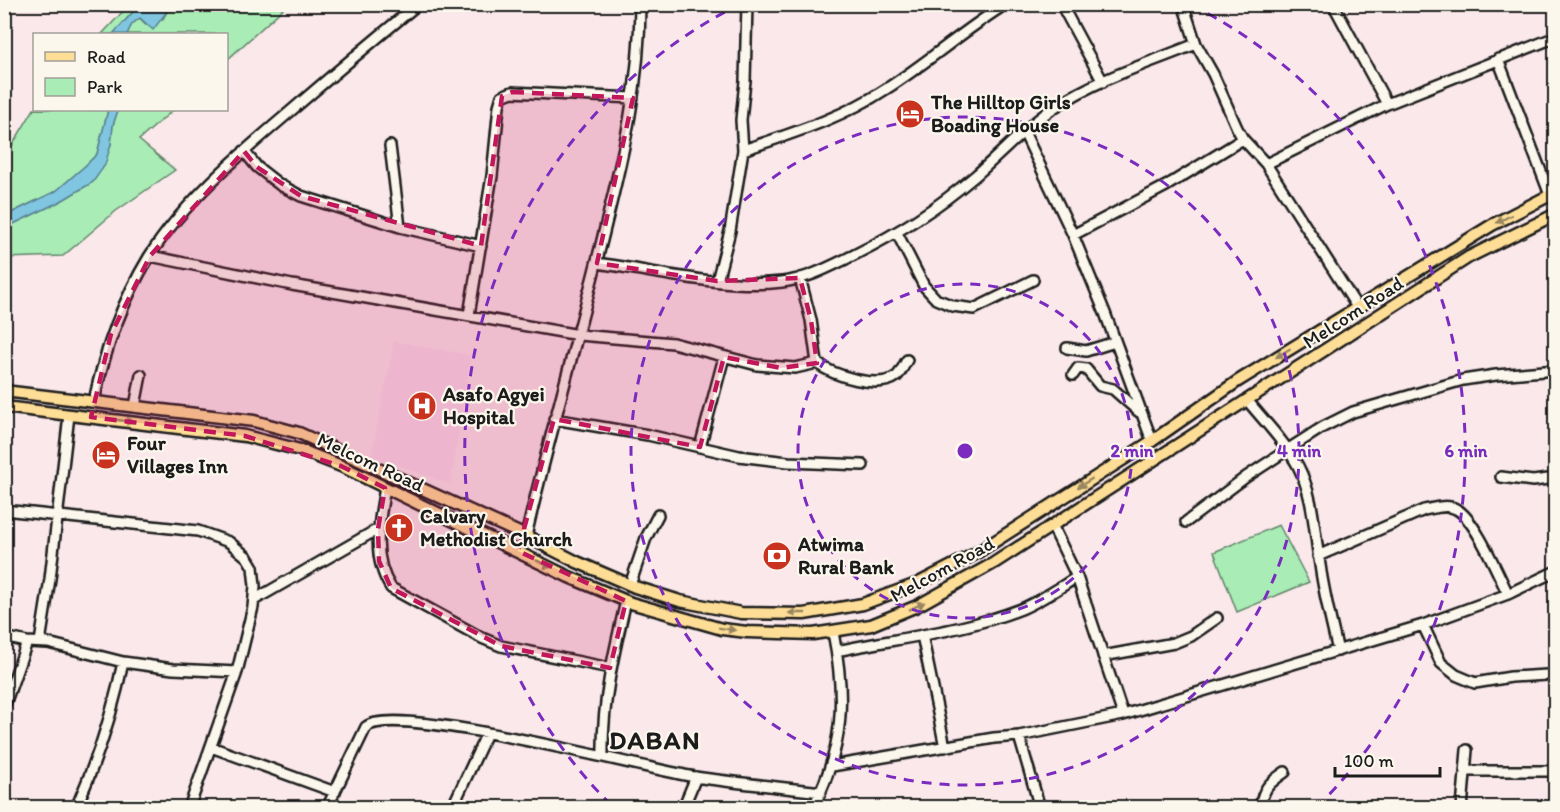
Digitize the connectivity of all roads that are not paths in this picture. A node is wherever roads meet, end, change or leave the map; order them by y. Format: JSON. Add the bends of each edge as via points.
{"nodes":[{"id":1,"x":418,"y":4,"type":"edge"},
{"id":2,"x":640,"y":4,"type":"edge"},
{"id":3,"x":747,"y":4,"type":"edge"},
{"id":4,"x":1006,"y":4,"type":"edge"},
{"id":5,"x":1061,"y":4,"type":"edge"},
{"id":6,"x":1183,"y":4,"type":"edge"},
{"id":7,"x":1334,"y":4,"type":"edge"},
{"id":8,"x":1556,"y":37,"type":"edge"},
{"id":9,"x":1196,"y":44,"type":"junction"},
{"id":10,"x":1498,"y":58,"type":"junction"},
{"id":11,"x":1103,"y":82,"type":"junction"},
{"id":12,"x":633,"y":98,"type":"junction"},
{"id":13,"x":1387,"y":104,"type":"junction"},
{"id":14,"x":1024,"y":132,"type":"junction"},
{"id":15,"x":1243,"y":139,"type":"junction"},
{"id":16,"x":390,"y":146,"type":"dead end"},
{"id":17,"x":743,"y":150,"type":"junction"},
{"id":18,"x":244,"y":151,"type":"junction"},
{"id":19,"x":1266,"y":164,"type":"junction"},
{"id":20,"x":1553,"y":193,"type":"edge"},
{"id":21,"x":1556,"y":214,"type":"edge"},
{"id":22,"x":400,"y":227,"type":"junction"},
{"id":23,"x":897,"y":234,"type":"junction"},
{"id":24,"x":1073,"y":235,"type":"junction"},
{"id":25,"x":481,"y":246,"type":"junction"},
{"id":26,"x":150,"y":256,"type":"junction"},
{"id":27,"x":597,"y":263,"type":"junction"},
{"id":28,"x":800,"y":278,"type":"junction"},
{"id":29,"x":1033,"y":280,"type":"dead end"},
{"id":30,"x":717,"y":281,"type":"junction"},
{"id":31,"x":1357,"y":307,"type":"junction"},
{"id":32,"x":469,"y":315,"type":"junction"},
{"id":33,"x":1368,"y":324,"type":"junction"},
{"id":34,"x":579,"y":334,"type":"junction"},
{"id":35,"x":1115,"y":342,"type":"junction"},
{"id":36,"x":1067,"y":348,"type":"dead end"},
{"id":37,"x":724,"y":357,"type":"junction"},
{"id":38,"x":907,"y":360,"type":"dead end"},
{"id":39,"x":818,"y":363,"type":"junction"},
{"id":40,"x":1556,"y":370,"type":"edge"},
{"id":41,"x":141,"y":375,"type":"dead end"},
{"id":42,"x":1073,"y":375,"type":"dead end"},
{"id":43,"x":4,"y":391,"type":"edge"},
{"id":44,"x":1247,"y":400,"type":"junction"},
{"id":45,"x":94,"y":401,"type":"junction"},
{"id":46,"x":135,"y":406,"type":"junction"},
{"id":47,"x":4,"y":407,"type":"edge"},
{"id":48,"x":1141,"y":414,"type":"junction"},
{"id":49,"x":69,"y":415,"type":"junction"},
{"id":50,"x":91,"y":417,"type":"junction"},
{"id":51,"x":554,"y":419,"type":"junction"},
{"id":52,"x":1152,"y":441,"type":"junction"},
{"id":53,"x":700,"y":447,"type":"junction"},
{"id":54,"x":1287,"y":450,"type":"junction"},
{"id":55,"x":863,"y":465,"type":"dead end"},
{"id":56,"x":1501,"y":477,"type":"dead end"},
{"id":57,"x":1556,"y":478,"type":"edge"},
{"id":58,"x":385,"y":488,"type":"junction"},
{"id":59,"x":4,"y":510,"type":"edge"},
{"id":60,"x":58,"y":515,"type":"junction"},
{"id":61,"x":658,"y":515,"type":"dead end"},
{"id":62,"x":1186,"y":522,"type":"dead end"},
{"id":63,"x":1052,"y":525,"type":"junction"},
{"id":64,"x":378,"y":529,"type":"junction"},
{"id":65,"x":526,"y":536,"type":"junction"},
{"id":66,"x":518,"y":551,"type":"junction"},
{"id":67,"x":1318,"y":556,"type":"junction"},
{"id":68,"x":1556,"y":571,"type":"edge"},
{"id":69,"x":1077,"y":578,"type":"junction"},
{"id":70,"x":630,"y":585,"type":"junction"},
{"id":71,"x":1508,"y":594,"type":"junction"},
{"id":72,"x":254,"y":600,"type":"junction"},
{"id":73,"x":626,"y":601,"type":"junction"},
{"id":74,"x":829,"y":611,"type":"junction"},
{"id":75,"x":1217,"y":618,"type":"dead end"},
{"id":76,"x":1423,"y":626,"type":"junction"},
{"id":77,"x":833,"y":632,"type":"junction"},
{"id":78,"x":922,"y":635,"type":"junction"},
{"id":79,"x":4,"y":637,"type":"edge"},
{"id":80,"x":27,"y":642,"type":"junction"},
{"id":81,"x":40,"y":642,"type":"junction"},
{"id":82,"x":837,"y":651,"type":"junction"},
{"id":83,"x":1338,"y":651,"type":"junction"},
{"id":84,"x":1104,"y":656,"type":"junction"},
{"id":85,"x":123,"y":662,"type":"junction"},
{"id":86,"x":610,"y":668,"type":"junction"},
{"id":87,"x":237,"y":672,"type":"junction"},
{"id":88,"x":1547,"y":675,"type":"dead end"},
{"id":89,"x":4,"y":707,"type":"edge"},
{"id":90,"x":1123,"y":715,"type":"junction"},
{"id":91,"x":487,"y":733,"type":"junction"},
{"id":92,"x":1019,"y":736,"type":"junction"},
{"id":93,"x":211,"y":747,"type":"junction"},
{"id":94,"x":945,"y":747,"type":"junction"},
{"id":95,"x":1467,"y":750,"type":"dead end"},
{"id":96,"x":603,"y":755,"type":"junction"},
{"id":97,"x":832,"y":766,"type":"junction"},
{"id":98,"x":1466,"y":771,"type":"junction"},
{"id":99,"x":1556,"y":771,"type":"edge"},
{"id":100,"x":1285,"y":772,"type":"dead end"},
{"id":101,"x":696,"y":777,"type":"junction"},
{"id":102,"x":335,"y":792,"type":"junction"},
{"id":103,"x":821,"y":792,"type":"junction"},
{"id":104,"x":76,"y":807,"type":"edge"},
{"id":105,"x":189,"y":807,"type":"edge"},
{"id":106,"x":327,"y":807,"type":"edge"},
{"id":107,"x":452,"y":807,"type":"edge"},
{"id":108,"x":683,"y":807,"type":"edge"},
{"id":109,"x":813,"y":807,"type":"edge"},
{"id":110,"x":1040,"y":807,"type":"edge"},
{"id":111,"x":1260,"y":807,"type":"edge"},
{"id":112,"x":1462,"y":807,"type":"edge"}],
"edges":[{"from":1,"to":18,"type":"street"},
{"from":2,"to":12,"type":"street","via":[[640,45]]},
{"from":3,"to":17,"type":"street"},
{"from":4,"to":17,"type":"street","via":[[886,89],[852,108],[807,129]]},
{"from":5,"to":11,"type":"street"},
{"from":6,"to":9,"type":"street"},
{"from":7,"to":13,"type":"street"},
{"from":8,"to":10,"type":"street"},
{"from":9,"to":11,"type":"street"},
{"from":9,"to":15,"type":"street"},
{"from":10,"to":13,"type":"street"},
{"from":10,"to":20,"type":"street"},
{"from":11,"to":14,"type":"street","via":[[1057,106]]},
{"from":12,"to":25,"type":"street","via":[[512,92],[502,96]]},
{"from":12,"to":27,"type":"street"},
{"from":13,"to":19,"type":"street"},
{"from":14,"to":23,"type":"street","via":[[937,207]]},
{"from":14,"to":24,"type":"street"},
{"from":15,"to":19,"type":"street"},
{"from":15,"to":24,"type":"street","via":[[1166,186]]},
{"from":16,"to":22,"type":"street"},
{"from":17,"to":30,"type":"street","via":[[730,231]]},
{"from":18,"to":22,"type":"street","via":[[272,179],[302,196]]},
{"from":18,"to":26,"type":"street"},
{"from":19,"to":31,"type":"street"},
{"from":20,"to":31,"type":"main road","one_way":true,"via":[[1492,225]]},
{"from":21,"to":33,"type":"main road","name":"Melcom Road","via":[[1469,258]]},
{"from":22,"to":25,"type":"street"},
{"from":23,"to":28,"type":"street"},
{"from":23,"to":29,"type":"street","via":[[924,286],[936,299],[953,306],[975,309]]},
{"from":24,"to":35,"type":"street"},
{"from":25,"to":32,"type":"street"},
{"from":26,"to":32,"type":"street"},
{"from":26,"to":45,"type":"street","via":[[111,334]]},
{"from":27,"to":30,"type":"street"},
{"from":27,"to":34,"type":"street"},
{"from":28,"to":30,"type":"street","via":[[781,282]]},
{"from":28,"to":39,"type":"street","via":[[812,320]]},
{"from":31,"to":33,"type":"main road"},
{"from":31,"to":52,"type":"main road","one_way":true,"via":[[1238,381]]},
{"from":32,"to":34,"type":"street"},
{"from":33,"to":44,"type":"main road","name":"Melcom Road"},
{"from":34,"to":37,"type":"street","via":[[662,342]]},
{"from":34,"to":51,"type":"street"},
{"from":35,"to":36,"type":"street","via":[[1086,351]]},
{"from":35,"to":48,"type":"street"},
{"from":37,"to":39,"type":"street","via":[[781,368]]},
{"from":37,"to":53,"type":"street"},
{"from":38,"to":39,"type":"street","via":[[897,375],[884,382],[844,378]]},
{"from":40,"to":54,"type":"street","via":[[1440,385],[1353,412]]},
{"from":41,"to":46,"type":"street"},
{"from":42,"to":48,"type":"street","via":[[1078,368],[1086,369],[1100,386],[1113,389]]},
{"from":43,"to":45,"type":"main road"},
{"from":44,"to":54,"type":"street"},
{"from":44,"to":63,"type":"main road","name":"Melcom Road"},
{"from":45,"to":46,"type":"main road"},
{"from":45,"to":50,"type":"main road"},
{"from":46,"to":65,"type":"main road","via":[[254,421],[299,433]]},
{"from":47,"to":49,"type":"main road","name":"Melcom Road"},
{"from":48,"to":52,"type":"street"},
{"from":49,"to":50,"type":"main road","name":"Melcom Road"},
{"from":49,"to":60,"type":"street"},
{"from":50,"to":58,"type":"main road","name":"Melcom Road","one_way":true,"via":[[245,436],[300,450]]},
{"from":51,"to":53,"type":"street"},
{"from":51,"to":65,"type":"street"},
{"from":52,"to":74,"type":"main road","one_way":true,"via":[[966,559],[919,583],[863,604]]},
{"from":53,"to":55,"type":"street","via":[[764,459]]},
{"from":54,"to":62,"type":"street"},
{"from":54,"to":67,"type":"street","via":[[1308,489]]},
{"from":56,"to":57,"type":"street","via":[[1533,481]]},
{"from":58,"to":64,"type":"street"},
{"from":58,"to":66,"type":"main road","name":"Melcom Road"},
{"from":59,"to":60,"type":"street"},
{"from":60,"to":72,"type":"street","via":[[198,531],[229,542],[253,567]]},
{"from":60,"to":81,"type":"street"},
{"from":61,"to":70,"type":"street"},
{"from":63,"to":69,"type":"street"},
{"from":77,"to":63,"type":"main road","name":"Melcom Road","one_way":true,"via":[[871,626],[917,606]]},
{"from":64,"to":72,"type":"street"},
{"from":64,"to":86,"type":"street","via":[[384,578],[401,596],[501,646]]},
{"from":65,"to":66,"type":"main road"},
{"from":65,"to":70,"type":"main road"},
{"from":66,"to":73,"type":"main road","name":"Melcom Road","one_way":true},
{"from":67,"to":71,"type":"street","via":[[1424,510],[1456,508],[1469,520]]},
{"from":67,"to":83,"type":"street"},
{"from":68,"to":71,"type":"street"},
{"from":69,"to":78,"type":"street","via":[[1022,609]]},
{"from":69,"to":84,"type":"street"},
{"from":74,"to":70,"type":"main road","one_way":true,"via":[[741,613],[680,601]]},
{"from":71,"to":76,"type":"street"},
{"from":72,"to":87,"type":"street"},
{"from":73,"to":77,"type":"main road","name":"Melcom Road","one_way":true,"via":[[722,629]]},
{"from":73,"to":86,"type":"street"},
{"from":74,"to":77,"type":"main road"},
{"from":75,"to":84,"type":"street","via":[[1174,643]]},
{"from":76,"to":83,"type":"street"},
{"from":76,"to":88,"type":"street","via":[[1441,663],[1475,683]]},
{"from":77,"to":82,"type":"street"},
{"from":78,"to":82,"type":"street"},
{"from":78,"to":94,"type":"street"},
{"from":79,"to":80,"type":"street"},
{"from":80,"to":81,"type":"street"},
{"from":80,"to":89,"type":"street"},
{"from":81,"to":85,"type":"street"},
{"from":82,"to":97,"type":"street","via":[[841,704]]},
{"from":83,"to":90,"type":"street"},
{"from":84,"to":90,"type":"street"},
{"from":85,"to":87,"type":"street"},
{"from":85,"to":104,"type":"street","via":[[110,721]]},
{"from":86,"to":96,"type":"street"},
{"from":87,"to":93,"type":"street"},
{"from":90,"to":92,"type":"street"},
{"from":91,"to":96,"type":"street"},
{"from":91,"to":102,"type":"street","via":[[402,721],[374,722],[366,727]]},
{"from":91,"to":107,"type":"street"},
{"from":92,"to":94,"type":"street"},
{"from":92,"to":110,"type":"street"},
{"from":93,"to":102,"type":"street"},
{"from":93,"to":105,"type":"street"},
{"from":94,"to":97,"type":"street"},
{"from":95,"to":98,"type":"street"},
{"from":96,"to":101,"type":"street"},
{"from":97,"to":103,"type":"street"},
{"from":98,"to":99,"type":"street"},
{"from":98,"to":112,"type":"street"},
{"from":100,"to":111,"type":"street","via":[[1262,793]]},
{"from":101,"to":103,"type":"street"},
{"from":101,"to":108,"type":"street"},
{"from":102,"to":106,"type":"street"},
{"from":103,"to":109,"type":"street"}]}
